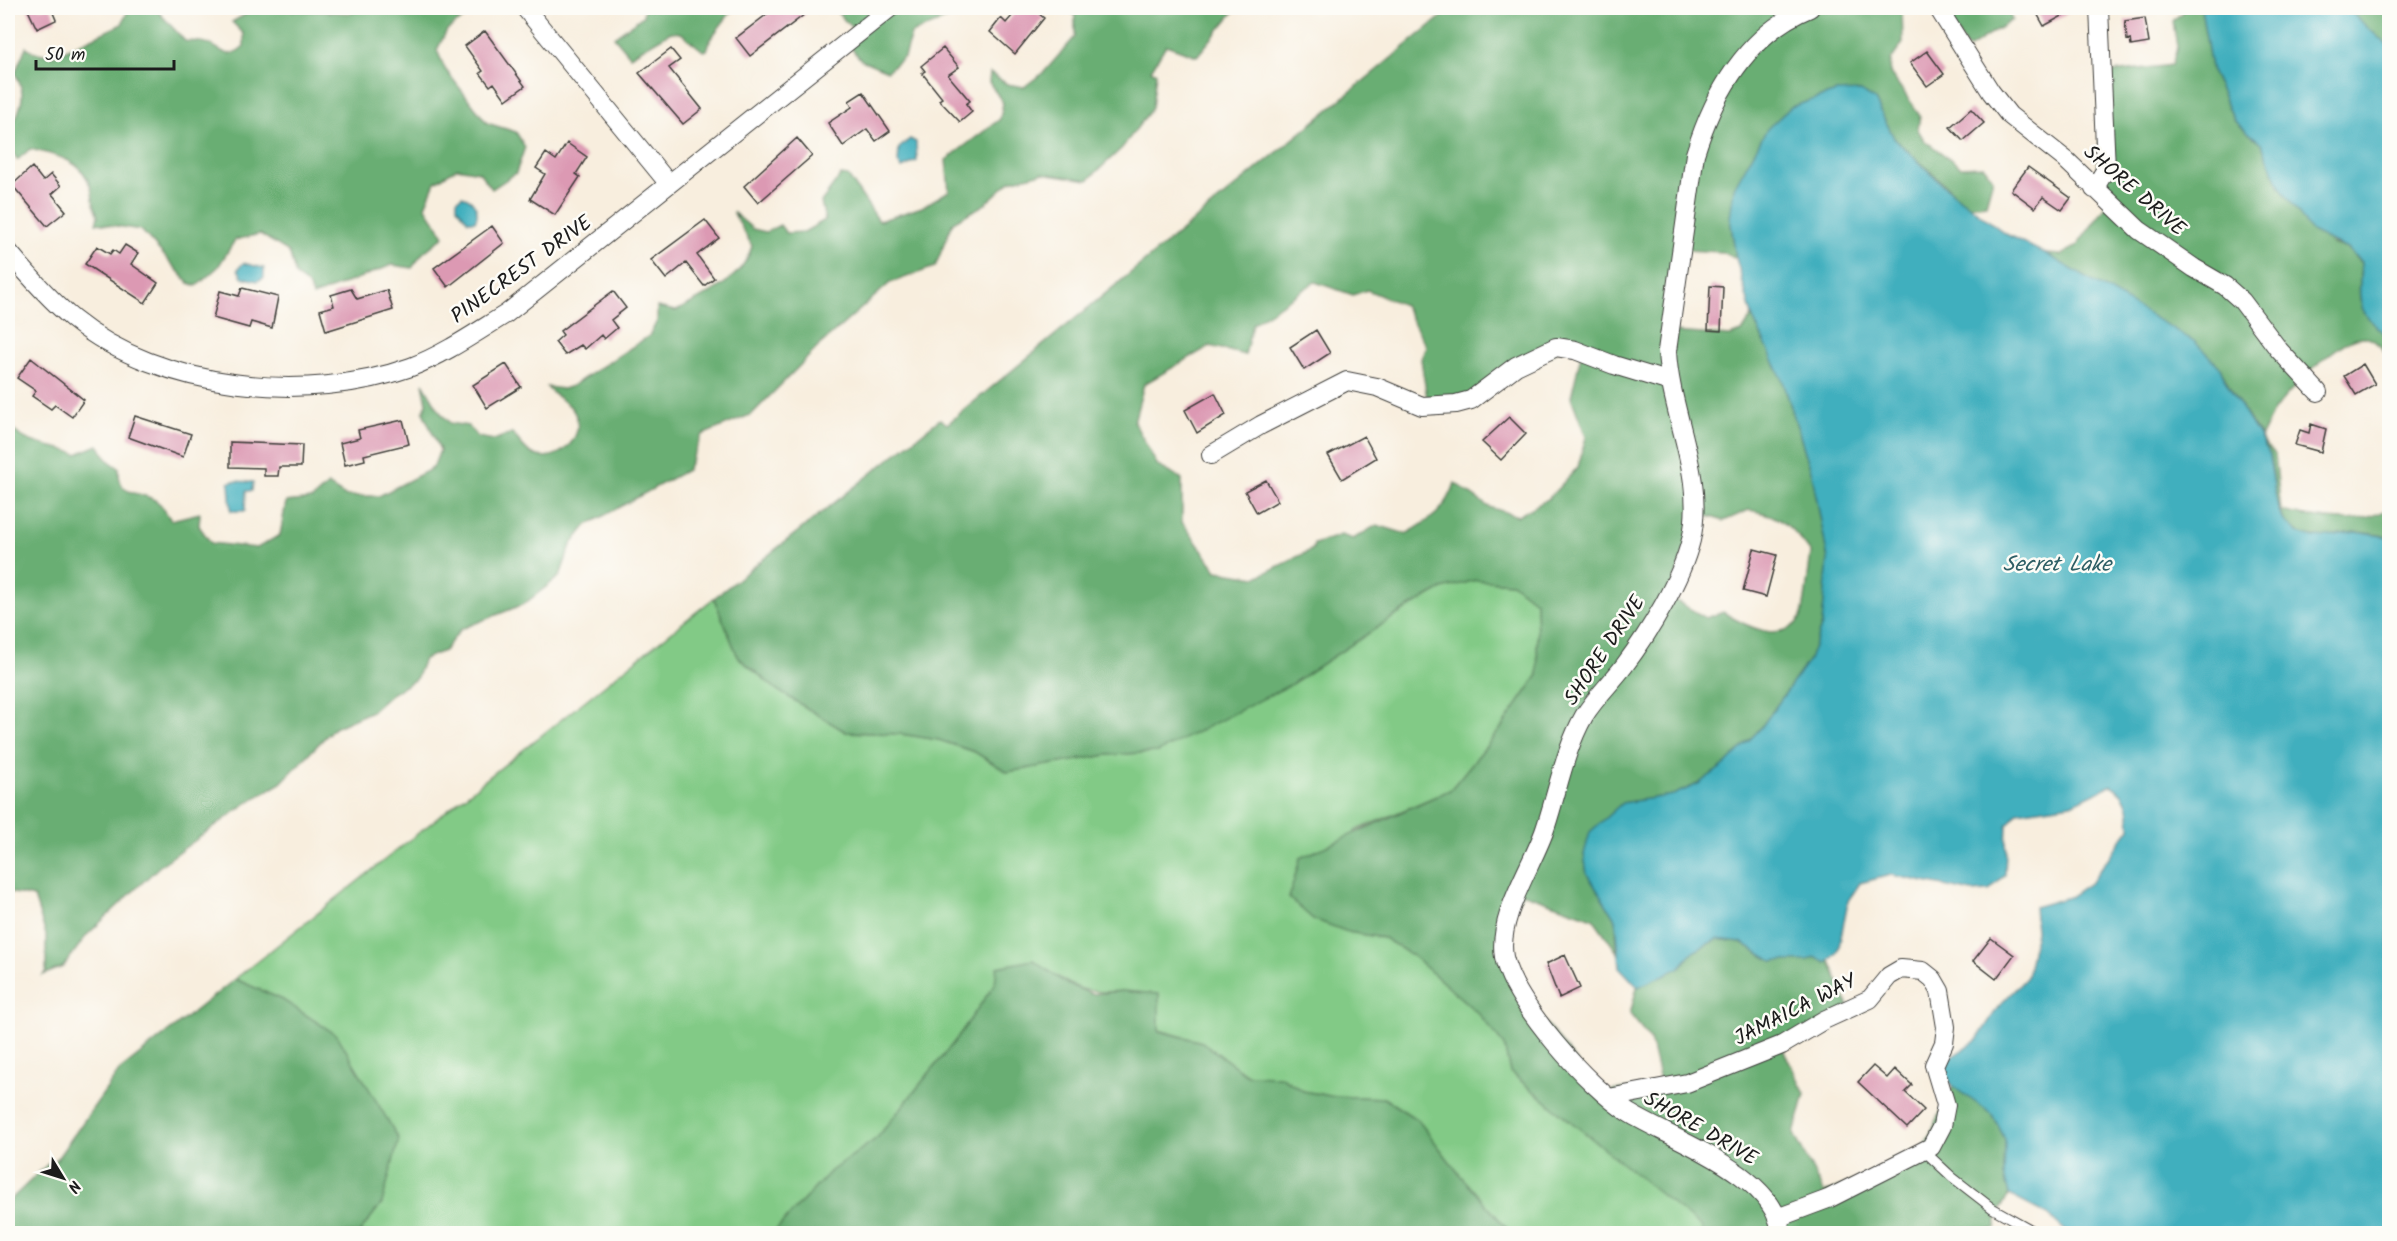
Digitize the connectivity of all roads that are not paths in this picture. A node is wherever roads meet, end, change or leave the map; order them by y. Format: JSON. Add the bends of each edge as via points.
{"nodes":[{"id":1,"x":525,"y":8,"type":"edge"},
{"id":2,"x":890,"y":8,"type":"edge"},
{"id":3,"x":1810,"y":8,"type":"edge"},
{"id":4,"x":1938,"y":8,"type":"edge"},
{"id":5,"x":2099,"y":8,"type":"edge"},
{"id":6,"x":669,"y":184,"type":"junction"},
{"id":7,"x":2094,"y":189,"type":"junction"},
{"id":8,"x":8,"y":250,"type":"edge"},
{"id":9,"x":1670,"y":382,"type":"junction"},
{"id":10,"x":2318,"y":392,"type":"dead end"},
{"id":11,"x":1211,"y":455,"type":"dead end"},
{"id":12,"x":1609,"y":1098,"type":"junction"},
{"id":13,"x":1923,"y":1150,"type":"junction"},
{"id":14,"x":1779,"y":1226,"type":"edge"},
{"id":15,"x":2039,"y":1233,"type":"edge"}],
"edges":[{"from":1,"to":6,"type":"street"},
{"from":2,"to":6,"type":"street","name":"PINECREST DRIVE"},
{"from":3,"to":9,"type":"street","name":"SHORE DRIVE","via":[[1788,18],[1753,46],[1725,84],[1702,129],[1672,306],[1667,351]]},
{"from":4,"to":7,"type":"street","name":"SHORE DRIVE","via":[[2009,116],[2066,160]]},
{"from":5,"to":7,"type":"street","via":[[2106,169]]},
{"from":6,"to":8,"type":"street","name":"PINECREST DRIVE","via":[[478,332],[412,366],[339,384],[264,387],[166,367],[134,356],[74,321]]},
{"from":7,"to":10,"type":"street","name":"SHORE DRIVE","via":[[2158,245],[2225,286]]},
{"from":9,"to":11,"type":"street","via":[[1556,347],[1516,366],[1470,400],[1456,404],[1422,406],[1377,387],[1347,381]]},
{"from":9,"to":12,"type":"street","name":"SHORE DRIVE","via":[[1692,480],[1692,537],[1685,559],[1652,622],[1584,717],[1544,833],[1505,927],[1503,946],[1511,981],[1520,997],[1572,1062]]},
{"from":12,"to":13,"type":"street","name":"JAMAICA WAY","via":[[1688,1083],[1782,1045],[1870,999],[1889,976],[1910,968],[1933,979],[1940,991],[1946,1027],[1934,1065],[1946,1105],[1942,1126],[1931,1147]]},
{"from":12,"to":14,"type":"street","name":"SHORE DRIVE","via":[[1716,1159],[1748,1182],[1773,1206]]},
{"from":13,"to":14,"type":"street","name":"JAMAICA WAY"},
{"from":13,"to":15,"type":"lane","via":[[1992,1208]]}]}
